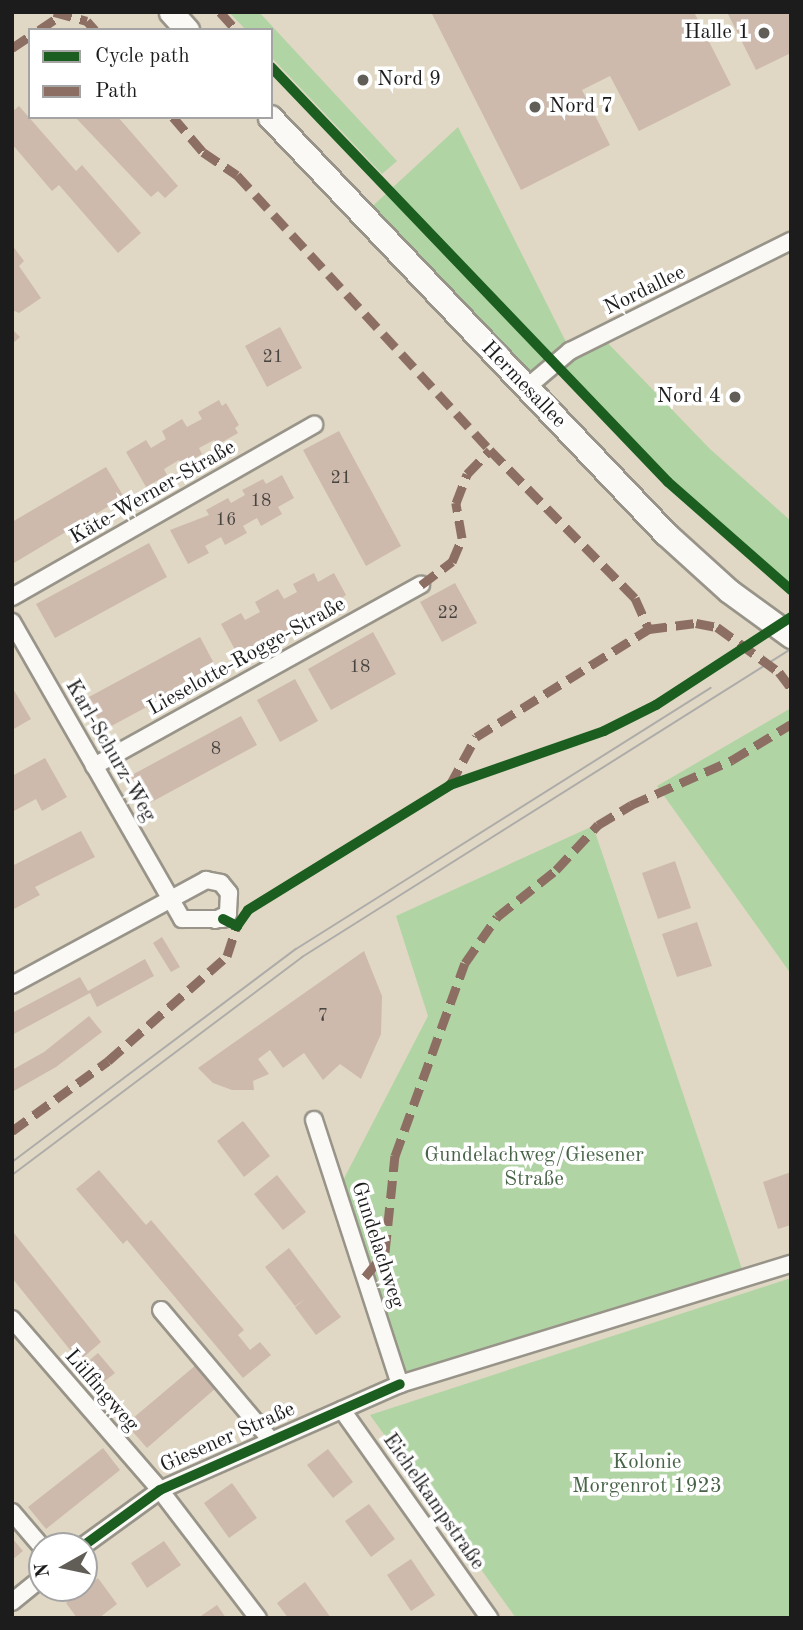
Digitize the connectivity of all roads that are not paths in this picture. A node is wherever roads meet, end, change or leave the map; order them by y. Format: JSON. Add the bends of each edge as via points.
{"nodes":[{"id":1,"x":171,"y":12,"type":"edge"},
{"id":2,"x":185,"y":28,"type":"edge"},
{"id":3,"x":272,"y":119,"type":"edge"},
{"id":4,"x":791,"y":241,"type":"edge"},
{"id":5,"x":525,"y":389,"type":"junction"},
{"id":6,"x":314,"y":425,"type":"dead end"},
{"id":7,"x":421,"y":585,"type":"dead end"},
{"id":8,"x":12,"y":597,"type":"edge"},
{"id":9,"x":12,"y":622,"type":"edge"},
{"id":10,"x":791,"y":636,"type":"edge"},
{"id":11,"x":94,"y":766,"type":"junction"},
{"id":12,"x":171,"y":900,"type":"junction"},
{"id":13,"x":12,"y":985,"type":"edge"},
{"id":14,"x":314,"y":1120,"type":"dead end"},
{"id":15,"x":791,"y":1264,"type":"edge"},
{"id":16,"x":161,"y":1310,"type":"dead end"},
{"id":17,"x":12,"y":1319,"type":"edge"},
{"id":18,"x":400,"y":1384,"type":"junction"},
{"id":19,"x":342,"y":1410,"type":"junction"},
{"id":20,"x":270,"y":1439,"type":"junction"},
{"id":21,"x":160,"y":1490,"type":"junction"},
{"id":22,"x":12,"y":1512,"type":"edge"},
{"id":23,"x":29,"y":1532,"type":"edge"},
{"id":24,"x":98,"y":1535,"type":"edge"},
{"id":25,"x":28,"y":1589,"type":"edge"},
{"id":26,"x":12,"y":1602,"type":"edge"},
{"id":27,"x":258,"y":1618,"type":"edge"},
{"id":28,"x":489,"y":1618,"type":"edge"}],
"edges":[{"from":1,"to":2,"type":"main road"},
{"from":3,"to":5,"type":"main road","name":"Hermesallee"},
{"from":4,"to":5,"type":"street","name":"Nordallee","via":[[570,351]]},
{"from":5,"to":10,"type":"main road","name":"Hermesallee","via":[[665,533],[729,591]]},
{"from":6,"to":8,"type":"street","name":"Käte-Werner-Straße"},
{"from":7,"to":11,"type":"street","name":"Lieselotte-Rogge-Straße"},
{"from":9,"to":11,"type":"street","name":"Karl-Schurz-Weg"},
{"from":11,"to":12,"type":"street","name":"Karl-Schurz-Weg"},
{"from":12,"to":12,"type":"street","via":[[182,919],[218,920],[228,914],[230,904],[221,883],[206,880]]},
{"from":12,"to":13,"type":"street"},
{"from":14,"to":18,"type":"street","name":"Gundelachweg"},
{"from":15,"to":18,"type":"street","name":"Giesener Straße"},
{"from":16,"to":20,"type":"street"},
{"from":17,"to":21,"type":"street","name":"Lülfingweg"},
{"from":18,"to":19,"type":"street","name":"Giesener Straße"},
{"from":19,"to":20,"type":"street","name":"Giesener Straße"},
{"from":19,"to":28,"type":"street","name":"Eichelkampstraße"},
{"from":20,"to":21,"type":"street","name":"Giesener Straße"},
{"from":21,"to":24,"type":"street","name":"Giesener Straße"},
{"from":21,"to":27,"type":"street","name":"Lülfingweg"},
{"from":22,"to":23,"type":"street"},
{"from":25,"to":26,"type":"street"}]}
